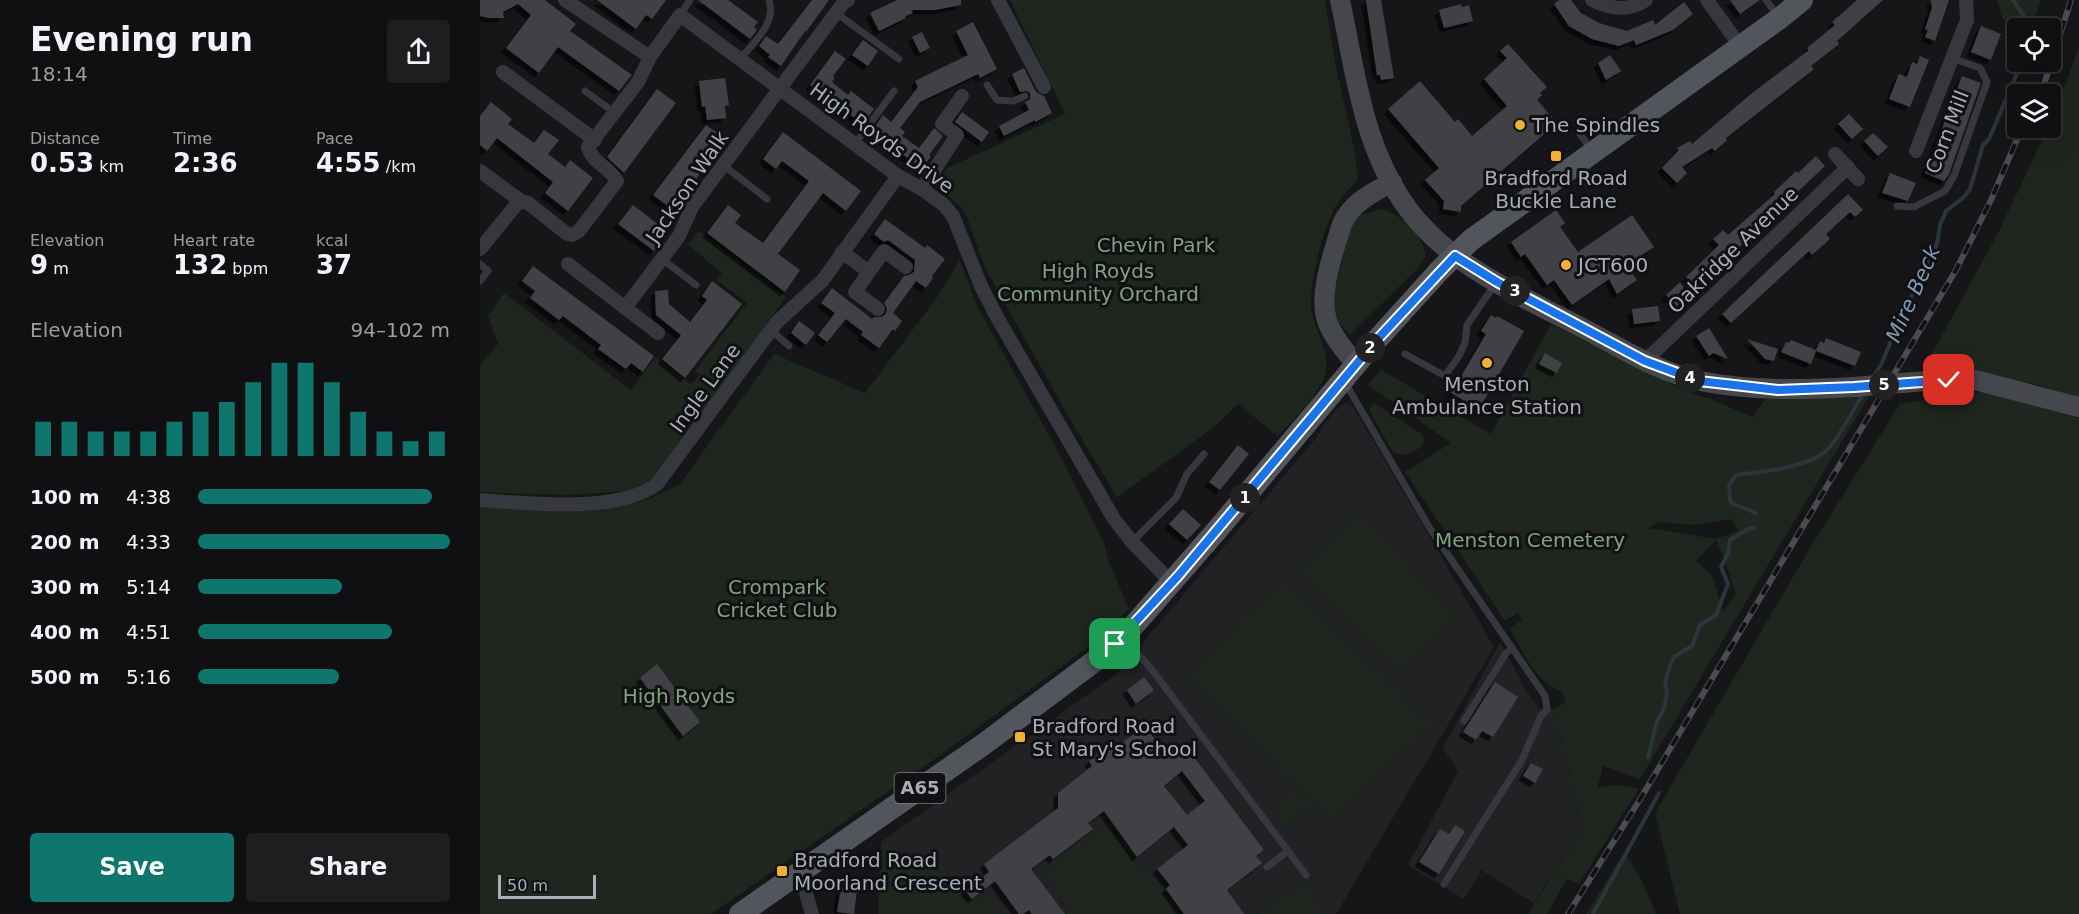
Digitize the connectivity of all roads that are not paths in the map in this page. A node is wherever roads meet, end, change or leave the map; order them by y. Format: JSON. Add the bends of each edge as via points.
{"nodes":[{"id":1,"x":565,"y":0,"type":"edge"},
{"id":2,"x":690,"y":0,"type":"edge"},
{"id":3,"x":769,"y":0,"type":"edge"},
{"id":4,"x":998,"y":0,"type":"edge"},
{"id":5,"x":1340,"y":0,"type":"edge"},
{"id":6,"x":1592,"y":0,"type":"edge"},
{"id":7,"x":1646,"y":0,"type":"edge"},
{"id":8,"x":1707,"y":0,"type":"edge"},
{"id":9,"x":1766,"y":0,"type":"edge"},
{"id":10,"x":1802,"y":0,"type":"edge"},
{"id":11,"x":1966,"y":0,"type":"edge"},
{"id":12,"x":843,"y":4,"type":"edge"},
{"id":13,"x":680,"y":15,"type":"junction"},
{"id":14,"x":1780,"y":18,"type":"junction"},
{"id":15,"x":1740,"y":46,"type":"junction"},
{"id":16,"x":650,"y":57,"type":"junction"},
{"id":17,"x":1952,"y":57,"type":"junction"},
{"id":18,"x":740,"y":59,"type":"junction"},
{"id":19,"x":899,"y":59,"type":"dead end"},
{"id":20,"x":503,"y":72,"type":"dead end"},
{"id":21,"x":987,"y":85,"type":"dead end"},
{"id":22,"x":780,"y":87,"type":"junction"},
{"id":23,"x":1041,"y":88,"type":"dead end"},
{"id":24,"x":585,"y":91,"type":"dead end"},
{"id":25,"x":894,"y":91,"type":"dead end"},
{"id":26,"x":962,"y":96,"type":"dead end"},
{"id":27,"x":1025,"y":96,"type":"dead end"},
{"id":28,"x":615,"y":113,"type":"junction"},
{"id":29,"x":1579,"y":133,"type":"dead end"},
{"id":30,"x":595,"y":140,"type":"junction"},
{"id":31,"x":855,"y":144,"type":"junction"},
{"id":32,"x":1916,"y":151,"type":"dead end"},
{"id":33,"x":1593,"y":152,"type":"junction"},
{"id":34,"x":1835,"y":154,"type":"dead end"},
{"id":35,"x":723,"y":165,"type":"junction"},
{"id":36,"x":1848,"y":167,"type":"junction"},
{"id":37,"x":480,"y":171,"type":"edge"},
{"id":38,"x":898,"y":176,"type":"junction"},
{"id":39,"x":1858,"y":179,"type":"dead end"},
{"id":40,"x":1392,"y":182,"type":"junction"},
{"id":41,"x":922,"y":189,"type":"junction"},
{"id":42,"x":767,"y":198,"type":"dead end"},
{"id":43,"x":521,"y":201,"type":"junction"},
{"id":44,"x":1897,"y":206,"type":"dead end"},
{"id":45,"x":480,"y":249,"type":"edge"},
{"id":46,"x":842,"y":252,"type":"junction"},
{"id":47,"x":1455,"y":256,"type":"junction"},
{"id":48,"x":662,"y":259,"type":"junction"},
{"id":49,"x":480,"y":264,"type":"edge"},
{"id":50,"x":568,"y":264,"type":"dead end"},
{"id":51,"x":906,"y":267,"type":"dead end"},
{"id":52,"x":869,"y":272,"type":"junction"},
{"id":53,"x":480,"y":281,"type":"edge"},
{"id":54,"x":1497,"y":282,"type":"junction"},
{"id":55,"x":696,"y":285,"type":"dead end"},
{"id":56,"x":625,"y":308,"type":"junction"},
{"id":57,"x":879,"y":309,"type":"dead end"},
{"id":58,"x":771,"y":330,"type":"junction"},
{"id":59,"x":658,"y":333,"type":"dead end"},
{"id":60,"x":789,"y":346,"type":"dead end"},
{"id":61,"x":1405,"y":354,"type":"dead end"},
{"id":62,"x":1645,"y":361,"type":"junction"},
{"id":63,"x":1349,"y":372,"type":"junction"},
{"id":64,"x":2079,"y":407,"type":"edge"},
{"id":65,"x":1204,"y":454,"type":"dead end"},
{"id":66,"x":480,"y":500,"type":"edge"},
{"id":67,"x":1132,"y":542,"type":"junction"},
{"id":68,"x":1172,"y":583,"type":"junction"},
{"id":69,"x":1123,"y":636,"type":"junction"},
{"id":70,"x":1511,"y":649,"type":"junction"},
{"id":71,"x":1464,"y":721,"type":"dead end"},
{"id":72,"x":1288,"y":851,"type":"junction"},
{"id":73,"x":1267,"y":867,"type":"dead end"},
{"id":74,"x":797,"y":874,"type":"junction"},
{"id":75,"x":1306,"y":875,"type":"dead end"},
{"id":76,"x":1444,"y":884,"type":"dead end"},
{"id":77,"x":740,"y":914,"type":"edge"},
{"id":78,"x":812,"y":914,"type":"edge"}],
"edges":[{"from":1,"to":16,"type":"street"},
{"from":2,"to":13,"type":"lane"},
{"from":3,"to":18,"type":"lane","via":[[768,24]]},
{"from":4,"to":23,"type":"street"},
{"from":5,"to":40,"type":"street","via":[[1365,119]]},
{"from":6,"to":7,"type":"street","via":[[1618,9]]},
{"from":8,"to":15,"type":"street"},
{"from":9,"to":14,"type":"lane"},
{"from":10,"to":14,"type":"main road","number":"A65"},
{"from":11,"to":17,"type":"street","name":"Corn Mill","via":[[1967,20]]},
{"from":12,"to":19,"type":"lane"},
{"from":12,"to":22,"type":"street","name":"Jackson Walk"},
{"from":13,"to":16,"type":"street"},
{"from":13,"to":18,"type":"street","name":"High Royds Drive"},
{"from":14,"to":15,"type":"main road","number":"A65"},
{"from":15,"to":33,"type":"main road","number":"A65"},
{"from":16,"to":28,"type":"street","via":[[638,82]]},
{"from":17,"to":32,"type":"street","name":"Corn Mill"},
{"from":17,"to":44,"type":"lane","name":"Corn Mill","via":[[1980,68],[1987,82],[1954,177],[1945,191],[1914,207]]},
{"from":18,"to":22,"type":"street","name":"High Royds Drive"},
{"from":20,"to":30,"type":"street"},
{"from":21,"to":27,"type":"lane","via":[[997,100],[1013,101]]},
{"from":22,"to":31,"type":"street","name":"High Royds Drive"},
{"from":22,"to":35,"type":"street","name":"Jackson Walk"},
{"from":24,"to":28,"type":"lane"},
{"from":25,"to":31,"type":"lane"},
{"from":26,"to":41,"type":"street","via":[[942,124],[957,135]]},
{"from":28,"to":30,"type":"street"},
{"from":29,"to":33,"type":"lane"},
{"from":30,"to":43,"type":"street","via":[[588,147],[590,156],[613,173],[617,181],[579,231],[566,233]]},
{"from":31,"to":38,"type":"street","name":"High Royds Drive"},
{"from":33,"to":47,"type":"main road","number":"A65","via":[[1578,174],[1480,232]]},
{"from":34,"to":36,"type":"street"},
{"from":35,"to":42,"type":"lane"},
{"from":35,"to":48,"type":"street","name":"Jackson Walk","via":[[692,207],[679,236]]},
{"from":36,"to":39,"type":"street"},
{"from":36,"to":62,"type":"street","name":"Oakridge Avenue"},
{"from":37,"to":43,"type":"street"},
{"from":38,"to":41,"type":"street","name":"High Royds Drive"},
{"from":38,"to":46,"type":"street","name":"Ingle Lane"},
{"from":40,"to":47,"type":"street","via":[[1419,223]]},
{"from":40,"to":63,"type":"street","via":[[1346,213],[1325,290],[1328,321]]},
{"from":41,"to":67,"type":"street","name":"High Royds Drive","via":[[953,216],[998,319],[1114,519]]},
{"from":43,"to":45,"type":"street"},
{"from":46,"to":52,"type":"street"},
{"from":46,"to":58,"type":"street","name":"Ingle Lane","via":[[823,280]]},
{"from":47,"to":54,"type":"street"},
{"from":47,"to":63,"type":"main road","number":"A65"},
{"from":48,"to":55,"type":"lane"},
{"from":48,"to":56,"type":"street","name":"Jackson Walk"},
{"from":49,"to":53,"type":"lane","via":[[488,271]]},
{"from":50,"to":56,"type":"street"},
{"from":51,"to":52,"type":"street","via":[[884,251]]},
{"from":52,"to":57,"type":"street","via":[[855,292]]},
{"from":54,"to":61,"type":"lane","via":[[1467,325],[1465,343],[1445,376]]},
{"from":54,"to":62,"type":"street"},
{"from":56,"to":59,"type":"street"},
{"from":58,"to":60,"type":"lane"},
{"from":58,"to":66,"type":"street","name":"Ingle Lane","via":[[676,460],[648,491],[613,500],[556,505]]},
{"from":62,"to":64,"type":"street","bridge":true,"via":[[1699,381],[1778,390],[1971,379]]},
{"from":63,"to":68,"type":"main road","number":"A65"},
{"from":63,"to":70,"type":"lane","via":[[1430,527]]},
{"from":65,"to":67,"type":"lane","via":[[1186,474],[1176,498]]},
{"from":67,"to":68,"type":"street","name":"High Royds Drive"},
{"from":68,"to":69,"type":"main road","number":"A65"},
{"from":69,"to":72,"type":"lane"},
{"from":69,"to":74,"type":"main road","number":"A65","via":[[984,744]]},
{"from":70,"to":71,"type":"lane"},
{"from":70,"to":76,"type":"lane","via":[[1545,696],[1547,710],[1522,760]]},
{"from":72,"to":73,"type":"lane"},
{"from":72,"to":75,"type":"lane"},
{"from":74,"to":77,"type":"main road","number":"A65"},
{"from":74,"to":78,"type":"street"}]}
